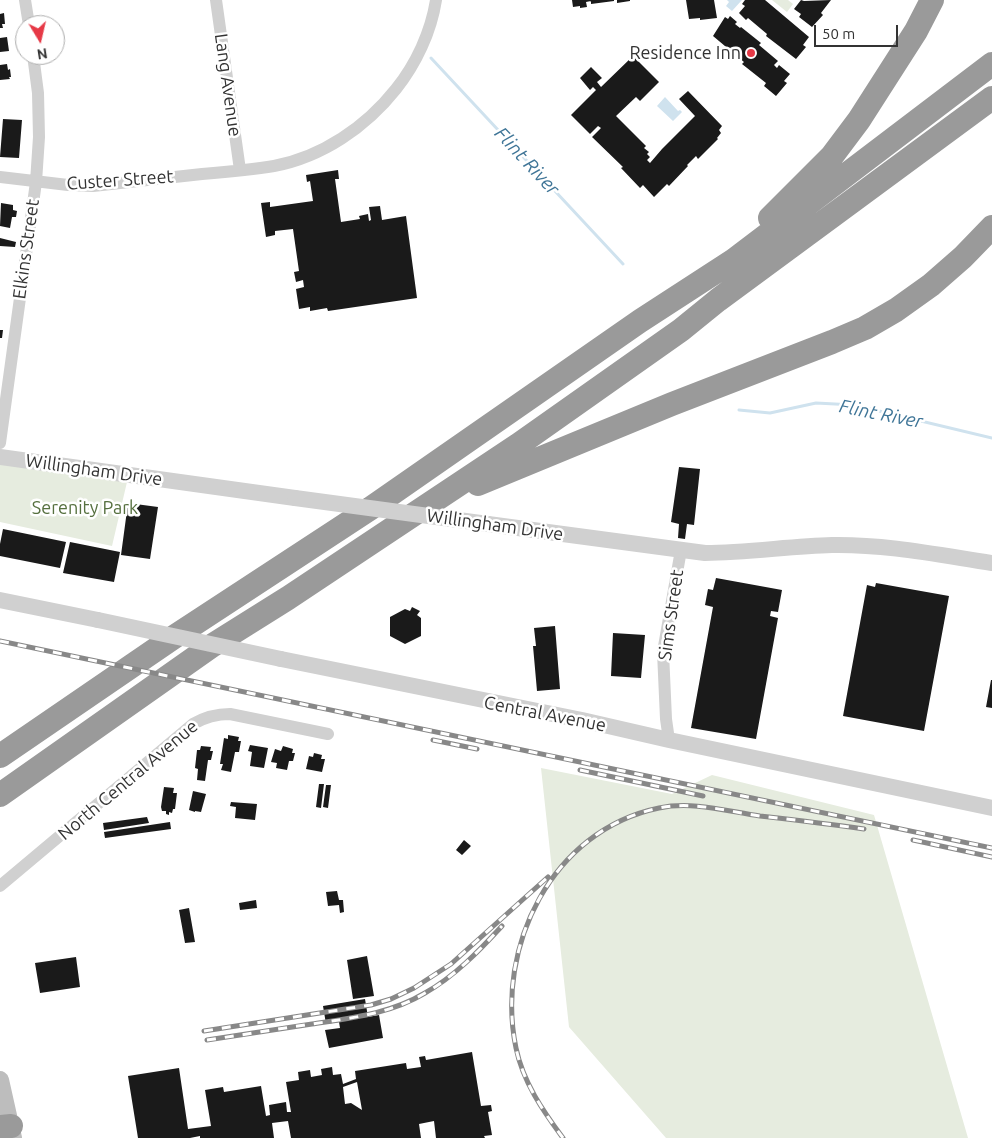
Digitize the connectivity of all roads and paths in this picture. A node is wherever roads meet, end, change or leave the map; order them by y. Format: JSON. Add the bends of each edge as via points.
{"nodes":[{"id":1,"x":25,"y":0,"type":"edge"},
{"id":2,"x":216,"y":0,"type":"edge"},
{"id":3,"x":436,"y":0,"type":"edge"},
{"id":4,"x":932,"y":0,"type":"edge"},
{"id":5,"x":27,"y":15,"type":"edge"},
{"id":6,"x":992,"y":64,"type":"edge"},
{"id":7,"x":34,"y":65,"type":"edge"},
{"id":8,"x":992,"y":98,"type":"edge"},
{"id":9,"x":240,"y":170,"type":"junction"},
{"id":10,"x":0,"y":177,"type":"edge"},
{"id":11,"x":36,"y":182,"type":"junction"},
{"id":12,"x":992,"y":227,"type":"edge"},
{"id":13,"x":640,"y":321,"type":"junction"},
{"id":14,"x":6,"y":355,"type":"edge"},
{"id":15,"x":0,"y":443,"type":"edge"},
{"id":16,"x":0,"y":457,"type":"edge"},
{"id":17,"x":430,"y":504,"type":"junction"},
{"id":18,"x":681,"y":550,"type":"junction"},
{"id":19,"x":992,"y":563,"type":"edge"},
{"id":20,"x":0,"y":600,"type":"edge"},
{"id":21,"x":328,"y":734,"type":"dead end"},
{"id":22,"x":669,"y":740,"type":"junction"},
{"id":23,"x":11,"y":745,"type":"edge"},
{"id":24,"x":0,"y":756,"type":"edge"},
{"id":25,"x":0,"y":795,"type":"edge"},
{"id":26,"x":992,"y":808,"type":"edge"},
{"id":27,"x":0,"y":886,"type":"edge"},
{"id":28,"x":0,"y":1080,"type":"edge"},
{"id":29,"x":8,"y":1130,"type":"edge"}],
"edges":[{"from":1,"to":5,"type":"street"},
{"from":2,"to":9,"type":"street","name":"Lang Avenue"},
{"from":3,"to":9,"type":"street","name":"Custer Street","via":[[422,47],[406,76],[363,124],[306,156],[275,166]]},
{"from":4,"to":13,"type":"highway","via":[[859,120],[832,156],[768,220]]},
{"from":6,"to":13,"type":"highway","via":[[741,254]]},
{"from":7,"to":11,"type":"street","name":"Elkins Street","via":[[39,137]]},
{"from":8,"to":17,"type":"highway","via":[[681,330]]},
{"from":9,"to":11,"type":"street","name":"Custer Street","via":[[93,186]]},
{"from":10,"to":11,"type":"street","name":"Custer Street"},
{"from":11,"to":14,"type":"street","name":"Elkins Street"},
{"from":12,"to":17,"type":"highway","via":[[931,285],[865,328]]},
{"from":13,"to":23,"type":"highway","via":[[371,508]]},
{"from":14,"to":15,"type":"street","name":"Elkins Street"},
{"from":16,"to":18,"type":"street","name":"Willingham Drive","bridge":true},
{"from":17,"to":25,"type":"highway","via":[[212,645]]},
{"from":18,"to":19,"type":"street","name":"Willingham Drive","via":[[705,553],[833,545],[881,547]]},
{"from":18,"to":22,"type":"street","name":"Sims Street","via":[[663,652]]},
{"from":20,"to":22,"type":"street","name":"Central Avenue","bridge":true},
{"from":21,"to":27,"type":"street","name":"North Central Avenue","via":[[230,714],[205,717]]},
{"from":22,"to":26,"type":"street","name":"Central Avenue"},
{"from":23,"to":24,"type":"highway"},
{"from":28,"to":29,"type":"main road"}]}
